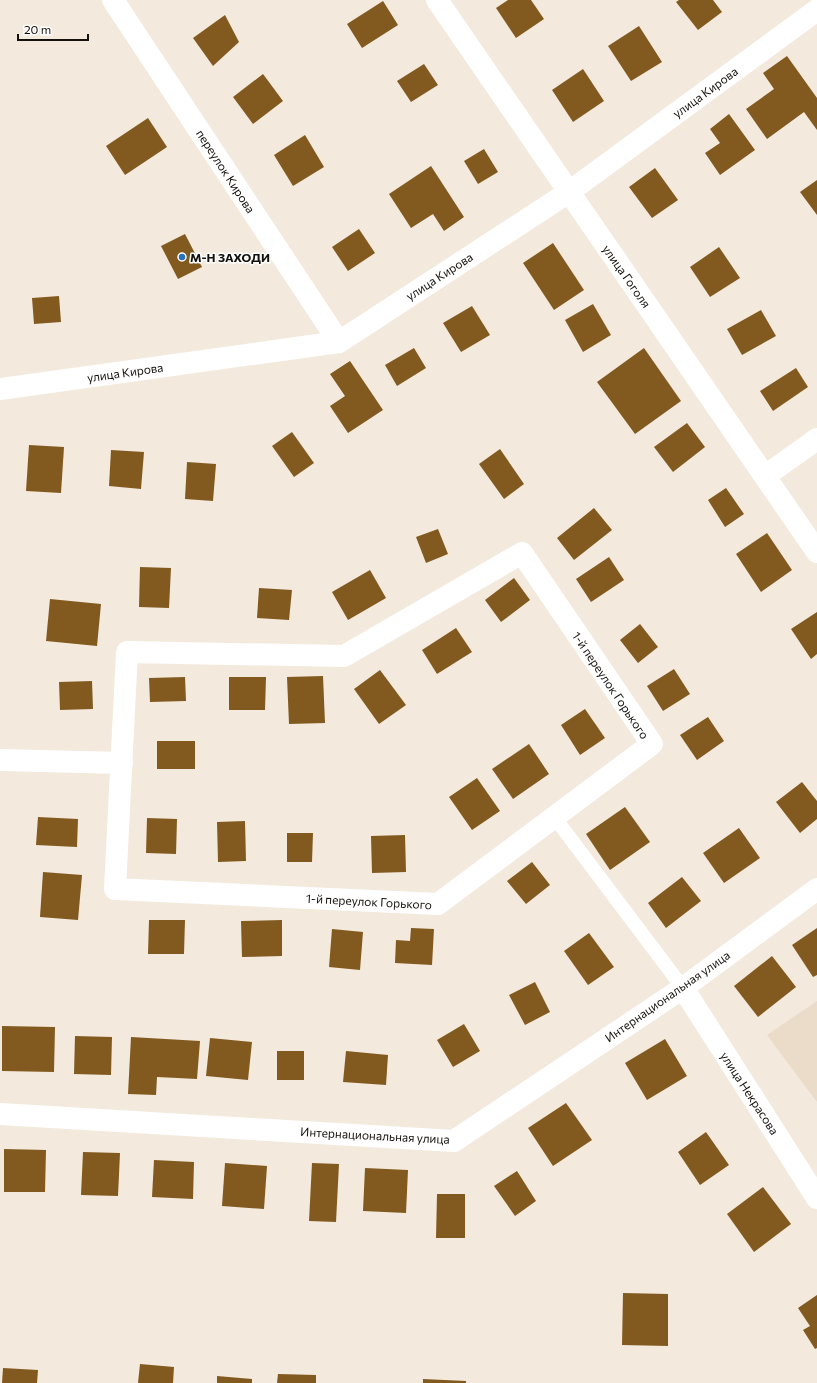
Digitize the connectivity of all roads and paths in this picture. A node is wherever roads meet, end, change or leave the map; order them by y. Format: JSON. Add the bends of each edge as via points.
{"nodes":[{"id":1,"x":113,"y":0,"type":"edge"},
{"id":2,"x":437,"y":0,"type":"edge"},
{"id":3,"x":817,"y":10,"type":"edge"},
{"id":4,"x":569,"y":192,"type":"junction"},
{"id":5,"x":339,"y":342,"type":"junction"},
{"id":6,"x":0,"y":389,"type":"edge"},
{"id":7,"x":817,"y":439,"type":"edge"},
{"id":8,"x":765,"y":476,"type":"junction"},
{"id":9,"x":817,"y":552,"type":"edge"},
{"id":10,"x":0,"y":760,"type":"edge"},
{"id":11,"x":122,"y":763,"type":"junction"},
{"id":12,"x":555,"y":818,"type":"junction"},
{"id":13,"x":817,"y":889,"type":"edge"},
{"id":14,"x":683,"y":988,"type":"junction"},
{"id":15,"x":0,"y":1114,"type":"edge"},
{"id":16,"x":817,"y":1198,"type":"edge"}],
"edges":[{"from":1,"to":5,"type":"street","name":"переулок Кирова"},
{"from":2,"to":4,"type":"street","name":"улица Гоголя"},
{"from":3,"to":4,"type":"street","name":"улица Кирова"},
{"from":4,"to":5,"type":"street","name":"улица Кирова"},
{"from":4,"to":8,"type":"street","name":"улица Гоголя"},
{"from":5,"to":6,"type":"street","name":"улица Кирова"},
{"from":7,"to":8,"type":"street"},
{"from":8,"to":9,"type":"street","name":"улица Гоголя"},
{"from":10,"to":11,"type":"street"},
{"from":11,"to":12,"type":"street","name":"1-й переулок Горького","via":[[115,889],[438,904]]},
{"from":11,"to":12,"type":"street","name":"1-й переулок Горького","via":[[127,652],[344,656],[522,553],[652,744]]},
{"from":12,"to":14,"type":"lane"},
{"from":13,"to":14,"type":"street","name":"Интернациональная улица"},
{"from":14,"to":15,"type":"street","name":"Интернациональная улица","via":[[454,1141]]},
{"from":14,"to":16,"type":"street","name":"улица Некрасова"}]}
